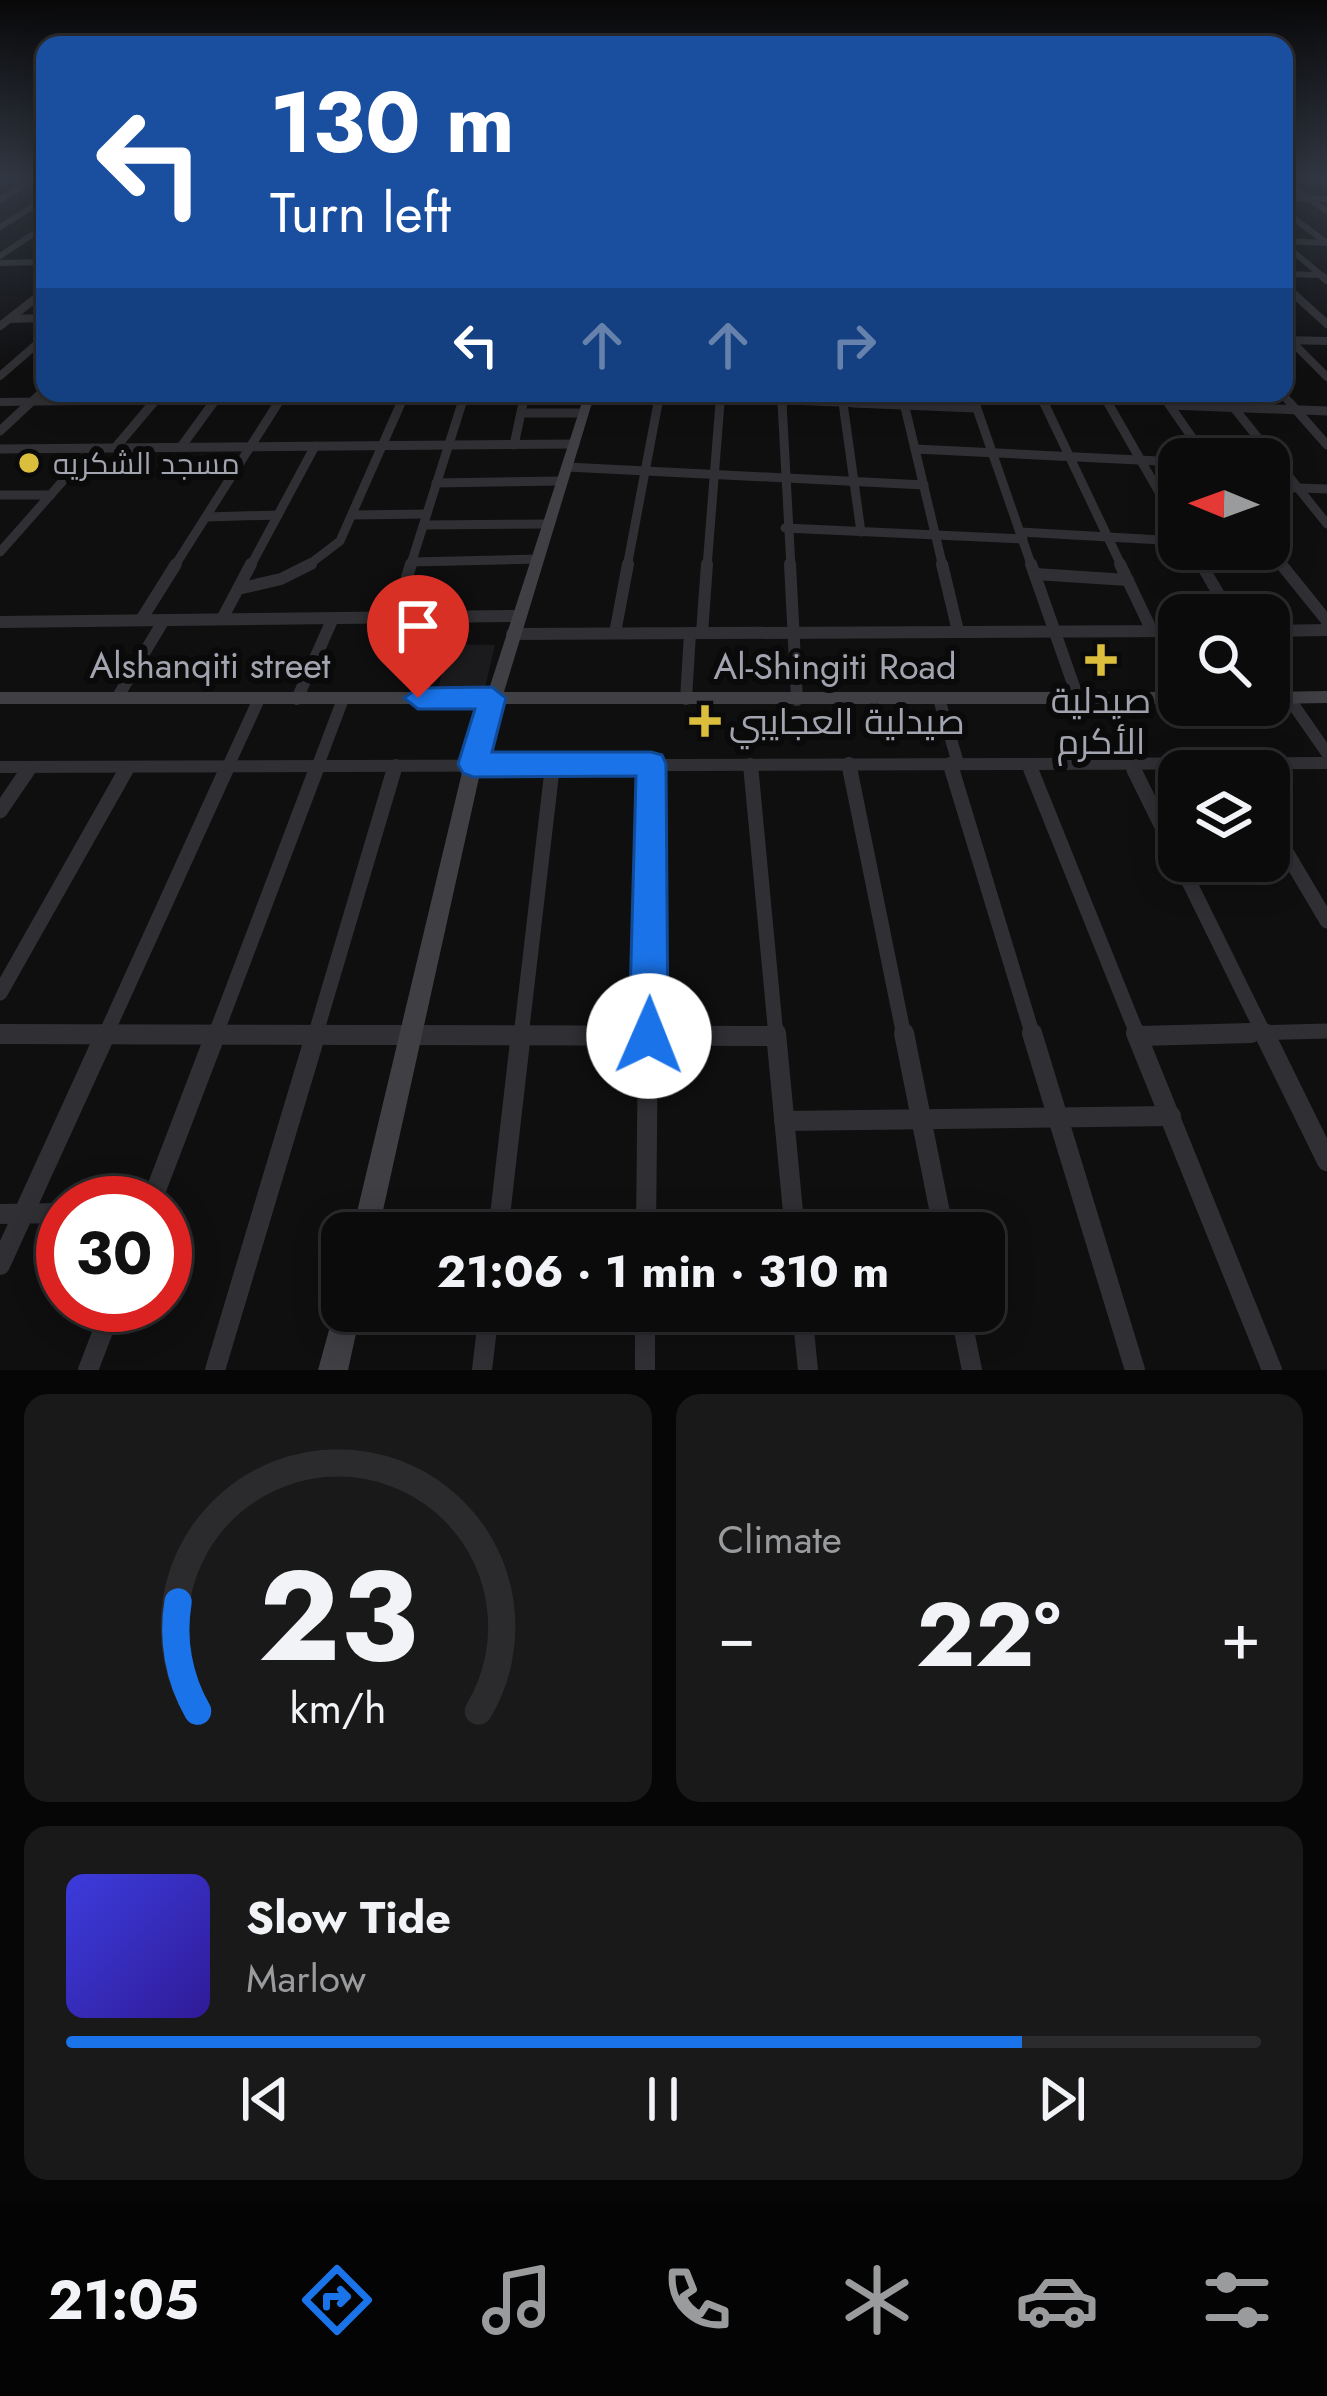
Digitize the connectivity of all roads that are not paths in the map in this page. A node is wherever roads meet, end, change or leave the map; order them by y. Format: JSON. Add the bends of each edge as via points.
{"nodes":[{"id":1,"x":1293,"y":243,"type":"edge"},
{"id":2,"x":1327,"y":243,"type":"edge"},
{"id":3,"x":1293,"y":250,"type":"edge"},
{"id":4,"x":36,"y":261,"type":"edge"},
{"id":5,"x":1,"y":262,"type":"edge"},
{"id":6,"x":1293,"y":274,"type":"edge"},
{"id":7,"x":1325,"y":276,"type":"edge"},
{"id":8,"x":1293,"y":293,"type":"edge"},
{"id":9,"x":36,"y":298,"type":"edge"},
{"id":10,"x":10,"y":319,"type":"junction"},
{"id":11,"x":36,"y":319,"type":"edge"},
{"id":12,"x":1327,"y":324,"type":"edge"},
{"id":13,"x":0,"y":326,"type":"edge"},
{"id":14,"x":1293,"y":339,"type":"edge"},
{"id":15,"x":1327,"y":341,"type":"edge"},
{"id":16,"x":36,"y":344,"type":"edge"},
{"id":17,"x":1293,"y":345,"type":"edge"},
{"id":18,"x":27,"y":352,"type":"junction"},
{"id":19,"x":36,"y":352,"type":"edge"},
{"id":20,"x":1,"y":375,"type":"edge"},
{"id":21,"x":1327,"y":377,"type":"edge"},
{"id":22,"x":36,"y":397,"type":"edge"},
{"id":23,"x":0,"y":402,"type":"edge"},
{"id":24,"x":31,"y":402,"type":"junction"},
{"id":25,"x":36,"y":402,"type":"edge"},
{"id":26,"x":154,"y":402,"type":"edge"},
{"id":27,"x":215,"y":402,"type":"edge"},
{"id":28,"x":278,"y":402,"type":"edge"},
{"id":29,"x":401,"y":402,"type":"edge"},
{"id":30,"x":462,"y":402,"type":"edge"},
{"id":31,"x":523,"y":402,"type":"edge"},
{"id":32,"x":658,"y":402,"type":"edge"},
{"id":33,"x":721,"y":402,"type":"edge"},
{"id":34,"x":782,"y":402,"type":"edge"},
{"id":35,"x":844,"y":402,"type":"edge"},
{"id":36,"x":904,"y":402,"type":"edge"},
{"id":37,"x":927,"y":402,"type":"edge"},
{"id":38,"x":974,"y":402,"type":"edge"},
{"id":39,"x":1043,"y":402,"type":"edge"},
{"id":40,"x":1107,"y":402,"type":"edge"},
{"id":41,"x":1168,"y":402,"type":"edge"},
{"id":42,"x":1229,"y":402,"type":"edge"},
{"id":43,"x":1289,"y":402,"type":"edge"},
{"id":44,"x":587,"y":403,"type":"edge"},
{"id":45,"x":1170,"y":405,"type":"junction"},
{"id":46,"x":1233,"y":407,"type":"junction"},
{"id":47,"x":976,"y":408,"type":"junction"},
{"id":48,"x":1296,"y":410,"type":"junction"},
{"id":49,"x":1327,"y":411,"type":"edge"},
{"id":50,"x":520,"y":413,"type":"junction"},
{"id":51,"x":0,"y":431,"type":"edge"},
{"id":52,"x":1193,"y":438,"type":"edge"},
{"id":53,"x":575,"y":444,"type":"junction"},
{"id":54,"x":448,"y":445,"type":"junction"},
{"id":55,"x":514,"y":445,"type":"junction"},
{"id":56,"x":1327,"y":445,"type":"edge"},
{"id":57,"x":315,"y":446,"type":"junction"},
{"id":58,"x":382,"y":446,"type":"junction"},
{"id":59,"x":250,"y":447,"type":"junction"},
{"id":60,"x":92,"y":448,"type":"junction"},
{"id":61,"x":115,"y":448,"type":"junction"},
{"id":62,"x":182,"y":448,"type":"junction"},
{"id":63,"x":0,"y":449,"type":"edge"},
{"id":64,"x":914,"y":449,"type":"junction"},
{"id":65,"x":992,"y":452,"type":"junction"},
{"id":66,"x":1068,"y":455,"type":"junction"},
{"id":67,"x":1138,"y":460,"type":"junction"},
{"id":68,"x":1158,"y":460,"type":"edge"},
{"id":69,"x":645,"y":471,"type":"junction"},
{"id":70,"x":565,"y":474,"type":"junction"},
{"id":71,"x":715,"y":475,"type":"junction"},
{"id":72,"x":784,"y":478,"type":"junction"},
{"id":73,"x":854,"y":482,"type":"junction"},
{"id":74,"x":436,"y":483,"type":"junction"},
{"id":75,"x":923,"y":485,"type":"junction"},
{"id":76,"x":1290,"y":488,"type":"edge"},
{"id":77,"x":1298,"y":488,"type":"junction"},
{"id":78,"x":1327,"y":489,"type":"edge"},
{"id":79,"x":1158,"y":492,"type":"edge"},
{"id":80,"x":51,"y":495,"type":"junction"},
{"id":81,"x":1,"y":496,"type":"edge"},
{"id":82,"x":278,"y":515,"type":"junction"},
{"id":83,"x":353,"y":515,"type":"junction"},
{"id":84,"x":206,"y":517,"type":"junction"},
{"id":85,"x":425,"y":519,"type":"junction"},
{"id":86,"x":549,"y":524,"type":"junction"},
{"id":87,"x":1327,"y":524,"type":"edge"},
{"id":88,"x":785,"y":528,"type":"junction"},
{"id":89,"x":861,"y":532,"type":"junction"},
{"id":90,"x":935,"y":535,"type":"junction"},
{"id":91,"x":1022,"y":536,"type":"junction"},
{"id":92,"x":1108,"y":537,"type":"junction"},
{"id":93,"x":1158,"y":540,"type":"edge"},
{"id":94,"x":0,"y":552,"type":"edge"},
{"id":95,"x":537,"y":559,"type":"junction"},
{"id":96,"x":412,"y":562,"type":"junction"},
{"id":97,"x":1284,"y":570,"type":"edge"},
{"id":98,"x":1035,"y":574,"type":"junction"},
{"id":99,"x":1128,"y":580,"type":"junction"},
{"id":100,"x":238,"y":589,"type":"junction"},
{"id":101,"x":395,"y":617,"type":"junction"},
{"id":102,"x":333,"y":618,"type":"junction"},
{"id":103,"x":222,"y":619,"type":"junction"},
{"id":104,"x":141,"y":620,"type":"junction"},
{"id":105,"x":164,"y":620,"type":"junction"},
{"id":106,"x":0,"y":622,"type":"edge"},
{"id":107,"x":515,"y":625,"type":"junction"},
{"id":108,"x":1327,"y":626,"type":"edge"},
{"id":109,"x":1290,"y":629,"type":"edge"},
{"id":110,"x":958,"y":631,"type":"junction"},
{"id":111,"x":792,"y":632,"type":"junction"},
{"id":112,"x":1056,"y":632,"type":"junction"},
{"id":113,"x":1153,"y":632,"type":"junction"},
{"id":114,"x":1158,"y":632,"type":"edge"},
{"id":115,"x":614,"y":633,"type":"junction"},
{"id":116,"x":696,"y":633,"type":"junction"},
{"id":117,"x":1327,"y":697,"type":"edge"},
{"id":118,"x":0,"y":698,"type":"edge"},
{"id":119,"x":116,"y":698,"type":"junction"},
{"id":120,"x":492,"y":698,"type":"junction"},
{"id":121,"x":1078,"y":698,"type":"junction"},
{"id":122,"x":1158,"y":698,"type":"edge"},
{"id":123,"x":1290,"y":698,"type":"edge"},
{"id":124,"x":259,"y":699,"type":"junction"},
{"id":125,"x":297,"y":699,"type":"junction"},
{"id":126,"x":343,"y":699,"type":"junction"},
{"id":127,"x":686,"y":699,"type":"junction"},
{"id":128,"x":939,"y":699,"type":"junction"},
{"id":129,"x":797,"y":700,"type":"junction"},
{"id":130,"x":1290,"y":711,"type":"edge"},
{"id":131,"x":1327,"y":753,"type":"edge"},
{"id":132,"x":954,"y":763,"type":"junction"},
{"id":133,"x":1130,"y":763,"type":"junction"},
{"id":134,"x":1327,"y":763,"type":"edge"},
{"id":135,"x":473,"y":764,"type":"junction"},
{"id":136,"x":553,"y":764,"type":"junction"},
{"id":137,"x":651,"y":764,"type":"junction"},
{"id":138,"x":750,"y":764,"type":"junction"},
{"id":139,"x":849,"y":764,"type":"junction"},
{"id":140,"x":1028,"y":764,"type":"junction"},
{"id":141,"x":1158,"y":764,"type":"edge"},
{"id":142,"x":396,"y":765,"type":"junction"},
{"id":143,"x":1290,"y":765,"type":"edge"},
{"id":144,"x":317,"y":766,"type":"junction"},
{"id":145,"x":0,"y":767,"type":"edge"},
{"id":146,"x":228,"y":767,"type":"junction"},
{"id":147,"x":30,"y":768,"type":"junction"},
{"id":148,"x":127,"y":768,"type":"junction"},
{"id":149,"x":0,"y":811,"type":"edge"},
{"id":150,"x":1290,"y":858,"type":"edge"},
{"id":151,"x":1327,"y":921,"type":"edge"},
{"id":152,"x":0,"y":993,"type":"edge"},
{"id":153,"x":1327,"y":1030,"type":"edge"},
{"id":154,"x":1263,"y":1033,"type":"junction"},
{"id":155,"x":0,"y":1034,"type":"edge"},
{"id":156,"x":106,"y":1035,"type":"junction"},
{"id":157,"x":214,"y":1036,"type":"junction"},
{"id":158,"x":315,"y":1036,"type":"junction"},
{"id":159,"x":521,"y":1036,"type":"junction"},
{"id":160,"x":649,"y":1036,"type":"junction"},
{"id":161,"x":776,"y":1036,"type":"junction"},
{"id":162,"x":1140,"y":1036,"type":"junction"},
{"id":163,"x":410,"y":1037,"type":"junction"},
{"id":164,"x":1171,"y":1116,"type":"junction"},
{"id":165,"x":1058,"y":1118,"type":"junction"},
{"id":166,"x":921,"y":1119,"type":"junction"},
{"id":167,"x":784,"y":1121,"type":"junction"},
{"id":168,"x":1327,"y":1161,"type":"edge"},
{"id":169,"x":161,"y":1176,"type":"edge"},
{"id":170,"x":370,"y":1212,"type":"edge"},
{"id":171,"x":500,"y":1212,"type":"edge"},
{"id":172,"x":646,"y":1212,"type":"edge"},
{"id":173,"x":793,"y":1212,"type":"edge"},
{"id":174,"x":940,"y":1212,"type":"edge"},
{"id":175,"x":0,"y":1214,"type":"edge"},
{"id":176,"x":23,"y":1214,"type":"junction"},
{"id":177,"x":36,"y":1214,"type":"edge"},
{"id":178,"x":0,"y":1265,"type":"edge"},
{"id":179,"x":102,"y":1332,"type":"edge"},
{"id":180,"x":341,"y":1332,"type":"edge"},
{"id":181,"x":487,"y":1332,"type":"edge"},
{"id":182,"x":645,"y":1332,"type":"edge"},
{"id":183,"x":804,"y":1332,"type":"edge"},
{"id":184,"x":964,"y":1332,"type":"edge"},
{"id":185,"x":88,"y":1370,"type":"edge"},
{"id":186,"x":214,"y":1370,"type":"edge"},
{"id":187,"x":333,"y":1370,"type":"edge"},
{"id":188,"x":482,"y":1370,"type":"edge"},
{"id":189,"x":645,"y":1370,"type":"edge"},
{"id":190,"x":808,"y":1370,"type":"edge"},
{"id":191,"x":972,"y":1370,"type":"edge"},
{"id":192,"x":1135,"y":1370,"type":"edge"},
{"id":193,"x":1272,"y":1370,"type":"edge"}],
"edges":[{"from":1,"to":2,"type":"street"},
{"from":3,"to":7,"type":"street"},
{"from":4,"to":5,"type":"street"},
{"from":6,"to":7,"type":"street"},
{"from":8,"to":12,"type":"street"},
{"from":9,"to":10,"type":"street"},
{"from":10,"to":11,"type":"street"},
{"from":10,"to":13,"type":"street"},
{"from":14,"to":15,"type":"street"},
{"from":16,"to":18,"type":"street"},
{"from":17,"to":21,"type":"street"},
{"from":18,"to":19,"type":"street"},
{"from":18,"to":20,"type":"street"},
{"from":22,"to":24,"type":"street"},
{"from":23,"to":24,"type":"street"},
{"from":24,"to":25,"type":"street"},
{"from":24,"to":51,"type":"street"},
{"from":26,"to":61,"type":"street"},
{"from":27,"to":62,"type":"street"},
{"from":28,"to":59,"type":"street"},
{"from":29,"to":58,"type":"street"},
{"from":30,"to":54,"type":"street"},
{"from":31,"to":50,"type":"street"},
{"from":32,"to":69,"type":"street"},
{"from":33,"to":71,"type":"street"},
{"from":34,"to":72,"type":"street"},
{"from":35,"to":73,"type":"street"},
{"from":36,"to":64,"type":"street"},
{"from":37,"to":47,"type":"street"},
{"from":38,"to":47,"type":"street"},
{"from":39,"to":66,"type":"street"},
{"from":40,"to":67,"type":"street"},
{"from":41,"to":45,"type":"street"},
{"from":42,"to":46,"type":"street"},
{"from":43,"to":48,"type":"street"},
{"from":44,"to":50,"type":"street"},
{"from":44,"to":53,"type":"street"},
{"from":45,"to":46,"type":"street"},
{"from":45,"to":52,"type":"street"},
{"from":46,"to":48,"type":"street"},
{"from":46,"to":77,"type":"street"},
{"from":47,"to":65,"type":"street"},
{"from":48,"to":49,"type":"street"},
{"from":48,"to":56,"type":"street"},
{"from":50,"to":55,"type":"street"},
{"from":53,"to":55,"type":"street"},
{"from":53,"to":70,"type":"street"},
{"from":54,"to":55,"type":"street"},
{"from":54,"to":58,"type":"street"},
{"from":54,"to":74,"type":"street"},
{"from":57,"to":58,"type":"street"},
{"from":57,"to":59,"type":"street"},
{"from":57,"to":82,"type":"street"},
{"from":58,"to":83,"type":"street"},
{"from":59,"to":62,"type":"street"},
{"from":59,"to":84,"type":"street"},
{"from":60,"to":61,"type":"street"},
{"from":60,"to":63,"type":"street"},
{"from":60,"to":80,"type":"street"},
{"from":61,"to":62,"type":"street"},
{"from":64,"to":65,"type":"street"},
{"from":64,"to":75,"type":"street"},
{"from":65,"to":66,"type":"street"},
{"from":65,"to":91,"type":"street"},
{"from":66,"to":67,"type":"street"},
{"from":66,"to":92,"type":"street"},
{"from":67,"to":68,"type":"street"},
{"from":67,"to":79,"type":"street"},
{"from":69,"to":70,"type":"street"},
{"from":69,"to":71,"type":"street"},
{"from":69,"to":115,"type":"street"},
{"from":70,"to":74,"type":"street"},
{"from":70,"to":86,"type":"street"},
{"from":71,"to":72,"type":"street"},
{"from":71,"to":116,"type":"street"},
{"from":72,"to":73,"type":"street"},
{"from":72,"to":88,"type":"street"},
{"from":73,"to":75,"type":"street"},
{"from":73,"to":89,"type":"street"},
{"from":74,"to":85,"type":"street"},
{"from":75,"to":90,"type":"street"},
{"from":76,"to":77,"type":"street"},
{"from":77,"to":78,"type":"street"},
{"from":77,"to":87,"type":"street"},
{"from":80,"to":81,"type":"street"},
{"from":80,"to":94,"type":"street"},
{"from":82,"to":84,"type":"street"},
{"from":82,"to":100,"type":"street"},
{"from":83,"to":85,"type":"street"},
{"from":83,"to":100,"type":"street","via":[[340,541],[309,568]]},
{"from":84,"to":104,"type":"street"},
{"from":85,"to":86,"type":"street"},
{"from":85,"to":96,"type":"street"},
{"from":86,"to":95,"type":"street"},
{"from":88,"to":89,"type":"street"},
{"from":88,"to":111,"type":"street"},
{"from":89,"to":90,"type":"street"},
{"from":90,"to":91,"type":"street"},
{"from":90,"to":110,"type":"street"},
{"from":91,"to":92,"type":"street"},
{"from":91,"to":98,"type":"street"},
{"from":92,"to":93,"type":"street"},
{"from":92,"to":99,"type":"street"},
{"from":95,"to":96,"type":"street"},
{"from":95,"to":107,"type":"street"},
{"from":96,"to":101,"type":"street"},
{"from":97,"to":108,"type":"street"},
{"from":98,"to":99,"type":"street"},
{"from":98,"to":112,"type":"street"},
{"from":99,"to":113,"type":"street"},
{"from":100,"to":103,"type":"street"},
{"from":101,"to":102,"type":"street"},
{"from":101,"to":107,"type":"street"},
{"from":102,"to":103,"type":"street"},
{"from":102,"to":125,"type":"street"},
{"from":103,"to":105,"type":"street"},
{"from":104,"to":105,"type":"street"},
{"from":104,"to":106,"type":"street"},
{"from":105,"to":119,"type":"street"},
{"from":107,"to":115,"type":"street"},
{"from":107,"to":120,"type":"street"},
{"from":108,"to":109,"type":"street"},
{"from":110,"to":111,"type":"street"},
{"from":110,"to":112,"type":"street"},
{"from":111,"to":116,"type":"street"},
{"from":111,"to":129,"type":"street"},
{"from":112,"to":113,"type":"street"},
{"from":112,"to":121,"type":"street"},
{"from":113,"to":114,"type":"street"},
{"from":115,"to":116,"type":"street"},
{"from":116,"to":127,"type":"street"},
{"from":117,"to":123,"type":"street"},
{"from":118,"to":119,"type":"street","name":"Alshanqiti street"},
{"from":119,"to":124,"type":"street","name":"Alshanqiti street"},
{"from":120,"to":126,"type":"street","name":"Alshanqiti street"},
{"from":120,"to":127,"type":"street","name":"Al-Shingiti Road"},
{"from":120,"to":135,"type":"street"},
{"from":121,"to":122,"type":"street","name":"Al-Shingiti Road"},
{"from":121,"to":128,"type":"street","name":"Al-Shingiti Road"},
{"from":124,"to":125,"type":"street","name":"Alshanqiti street"},
{"from":124,"to":146,"type":"street"},
{"from":125,"to":126,"type":"street","name":"Alshanqiti street"},
{"from":126,"to":144,"type":"street"},
{"from":127,"to":129,"type":"street","name":"Al-Shingiti Road"},
{"from":128,"to":129,"type":"street","name":"Al-Shingiti Road"},
{"from":128,"to":132,"type":"street"},
{"from":130,"to":131,"type":"street"},
{"from":132,"to":139,"type":"street"},
{"from":132,"to":140,"type":"street"},
{"from":132,"to":165,"type":"street"},
{"from":133,"to":140,"type":"street"},
{"from":133,"to":141,"type":"street"},
{"from":133,"to":154,"type":"street"},
{"from":134,"to":143,"type":"street"},
{"from":135,"to":136,"type":"street"},
{"from":135,"to":142,"type":"street"},
{"from":135,"to":163,"type":"street"},
{"from":136,"to":137,"type":"street"},
{"from":136,"to":159,"type":"street"},
{"from":137,"to":138,"type":"street"},
{"from":137,"to":160,"type":"street"},
{"from":138,"to":139,"type":"street"},
{"from":138,"to":161,"type":"street"},
{"from":139,"to":166,"type":"street"},
{"from":140,"to":162,"type":"street"},
{"from":142,"to":144,"type":"street"},
{"from":142,"to":158,"type":"street"},
{"from":144,"to":146,"type":"street"},
{"from":144,"to":157,"type":"street"},
{"from":145,"to":147,"type":"street"},
{"from":146,"to":148,"type":"street"},
{"from":146,"to":156,"type":"street"},
{"from":147,"to":148,"type":"street"},
{"from":147,"to":149,"type":"street"},
{"from":148,"to":152,"type":"street"},
{"from":150,"to":151,"type":"street"},
{"from":153,"to":154,"type":"street"},
{"from":154,"to":162,"type":"street"},
{"from":154,"to":168,"type":"street"},
{"from":155,"to":156,"type":"street"},
{"from":156,"to":157,"type":"street"},
{"from":156,"to":176,"type":"street"},
{"from":157,"to":158,"type":"street"},
{"from":157,"to":169,"type":"street"},
{"from":158,"to":163,"type":"street"},
{"from":158,"to":186,"type":"street"},
{"from":159,"to":160,"type":"street"},
{"from":159,"to":163,"type":"street"},
{"from":159,"to":171,"type":"street"},
{"from":160,"to":161,"type":"street"},
{"from":160,"to":172,"type":"street"},
{"from":161,"to":167,"type":"street"},
{"from":162,"to":164,"type":"street"},
{"from":163,"to":170,"type":"street"},
{"from":164,"to":165,"type":"street"},
{"from":164,"to":193,"type":"street"},
{"from":165,"to":166,"type":"street"},
{"from":165,"to":192,"type":"street"},
{"from":166,"to":167,"type":"street"},
{"from":166,"to":174,"type":"street"},
{"from":167,"to":173,"type":"street"},
{"from":175,"to":176,"type":"street"},
{"from":176,"to":177,"type":"street"},
{"from":176,"to":178,"type":"street"},
{"from":179,"to":185,"type":"street"},
{"from":180,"to":187,"type":"street"},
{"from":181,"to":188,"type":"street"},
{"from":182,"to":189,"type":"street"},
{"from":183,"to":190,"type":"street"},
{"from":184,"to":191,"type":"street"}]}
